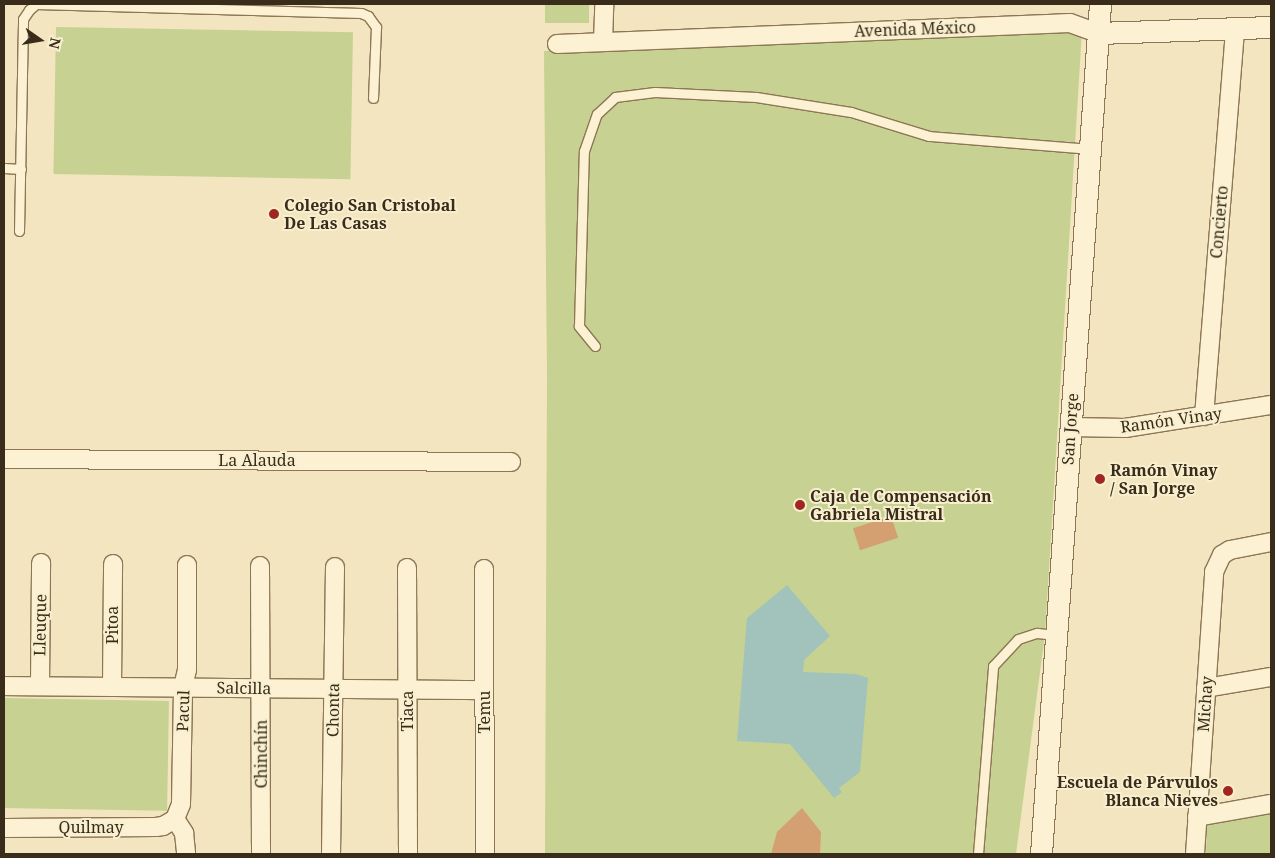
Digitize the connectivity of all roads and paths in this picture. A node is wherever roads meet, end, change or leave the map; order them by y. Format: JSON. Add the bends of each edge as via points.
{"nodes":[{"id":1,"x":604,"y":4,"type":"edge"},
{"id":2,"x":1100,"y":4,"type":"edge"},
{"id":3,"x":1271,"y":27,"type":"edge"},
{"id":4,"x":1235,"y":28,"type":"junction"},
{"id":5,"x":1098,"y":33,"type":"junction"},
{"id":6,"x":603,"y":42,"type":"junction"},
{"id":7,"x":556,"y":44,"type":"dead end"},
{"id":8,"x":374,"y":98,"type":"dead end"},
{"id":9,"x":1089,"y":150,"type":"junction"},
{"id":10,"x":4,"y":168,"type":"edge"},
{"id":11,"x":21,"y":169,"type":"junction"},
{"id":12,"x":19,"y":230,"type":"dead end"},
{"id":13,"x":595,"y":346,"type":"dead end"},
{"id":14,"x":1271,"y":405,"type":"edge"},
{"id":15,"x":1204,"y":416,"type":"junction"},
{"id":16,"x":1070,"y":427,"type":"junction"},
{"id":17,"x":4,"y":459,"type":"edge"},
{"id":18,"x":511,"y":462,"type":"dead end"},
{"id":19,"x":1271,"y":542,"type":"edge"},
{"id":20,"x":41,"y":563,"type":"dead end"},
{"id":21,"x":112,"y":564,"type":"dead end"},
{"id":22,"x":187,"y":565,"type":"dead end"},
{"id":23,"x":260,"y":566,"type":"dead end"},
{"id":24,"x":335,"y":567,"type":"dead end"},
{"id":25,"x":407,"y":568,"type":"dead end"},
{"id":26,"x":484,"y":569,"type":"dead end"},
{"id":27,"x":1056,"y":635,"type":"junction"},
{"id":28,"x":1271,"y":677,"type":"edge"},
{"id":29,"x":4,"y":686,"type":"edge"},
{"id":30,"x":40,"y":686,"type":"junction"},
{"id":31,"x":112,"y":687,"type":"junction"},
{"id":32,"x":183,"y":687,"type":"junction"},
{"id":33,"x":260,"y":688,"type":"junction"},
{"id":34,"x":333,"y":688,"type":"junction"},
{"id":35,"x":1206,"y":688,"type":"junction"},
{"id":36,"x":407,"y":689,"type":"junction"},
{"id":37,"x":484,"y":690,"type":"junction"},
{"id":38,"x":1271,"y":804,"type":"edge"},
{"id":39,"x":1197,"y":817,"type":"junction"},
{"id":40,"x":175,"y":819,"type":"junction"},
{"id":41,"x":4,"y":828,"type":"edge"},
{"id":42,"x":261,"y":852,"type":"dead end"},
{"id":43,"x":186,"y":853,"type":"edge"},
{"id":44,"x":331,"y":854,"type":"edge"},
{"id":45,"x":408,"y":854,"type":"edge"},
{"id":46,"x":485,"y":854,"type":"edge"},
{"id":47,"x":978,"y":854,"type":"edge"},
{"id":48,"x":1041,"y":854,"type":"edge"},
{"id":49,"x":1195,"y":854,"type":"edge"}],
"edges":[{"from":1,"to":6,"type":"street"},
{"from":2,"to":5,"type":"street","name":"San Jorge"},
{"from":3,"to":4,"type":"street","name":"Avenida México"},
{"from":4,"to":5,"type":"street","name":"Avenida México"},
{"from":4,"to":15,"type":"street","name":"Concierto"},
{"from":5,"to":6,"type":"street","name":"Avenida México","via":[[1070,23]]},
{"from":5,"to":9,"type":"street","name":"San Jorge"},
{"from":6,"to":7,"type":"street","name":"Avenida México"},
{"from":8,"to":11,"type":"lane","via":[[376,27],[368,16],[361,13],[36,4],[23,19]]},
{"from":9,"to":13,"type":"lane","via":[[929,136],[851,112],[756,97],[655,92],[615,97],[598,114],[584,151],[579,326]]},
{"from":9,"to":16,"type":"street","name":"San Jorge"},
{"from":10,"to":11,"type":"lane"},
{"from":11,"to":12,"type":"lane"},
{"from":14,"to":15,"type":"street","name":"Ramón Vinay"},
{"from":15,"to":16,"type":"street","name":"Ramón Vinay","via":[[1125,428]]},
{"from":16,"to":27,"type":"street","name":"San Jorge"},
{"from":17,"to":18,"type":"street","name":"La Alauda"},
{"from":19,"to":35,"type":"street","name":"Michay","via":[[1230,550],[1222,555],[1214,572]]},
{"from":20,"to":30,"type":"street","name":"Lleuque"},
{"from":21,"to":31,"type":"street","name":"Pitoa"},
{"from":22,"to":32,"type":"street","name":"Pacul","via":[[187,670]]},
{"from":23,"to":33,"type":"street","name":"Chinchín"},
{"from":24,"to":34,"type":"street","name":"Chonta"},
{"from":25,"to":36,"type":"street","name":"Tiaca"},
{"from":26,"to":37,"type":"street","name":"Temu"},
{"from":27,"to":47,"type":"lane","via":[[1038,633],[1018,639],[993,666]]},
{"from":27,"to":48,"type":"street","name":"San Jorge"},
{"from":28,"to":35,"type":"street"},
{"from":29,"to":30,"type":"street","name":"Salcilla"},
{"from":30,"to":31,"type":"street","name":"Salcilla"},
{"from":31,"to":32,"type":"street","name":"Salcilla"},
{"from":32,"to":33,"type":"street","name":"Salcilla"},
{"from":32,"to":40,"type":"street","name":"Pacul","via":[[181,804]]},
{"from":33,"to":34,"type":"street","name":"Salcilla"},
{"from":33,"to":42,"type":"street","name":"Chinchín"},
{"from":34,"to":36,"type":"street","name":"Salcilla"},
{"from":34,"to":44,"type":"street","name":"Chonta"},
{"from":35,"to":39,"type":"street","name":"Michay"},
{"from":36,"to":37,"type":"street","name":"Salcilla"},
{"from":36,"to":45,"type":"street","name":"Tiaca"},
{"from":37,"to":46,"type":"street","name":"Temu"},
{"from":38,"to":39,"type":"street"},
{"from":39,"to":49,"type":"street","name":"Michay"},
{"from":40,"to":41,"type":"street","name":"Quilmay","via":[[156,827]]},
{"from":40,"to":43,"type":"street","via":[[184,833]]}]}
